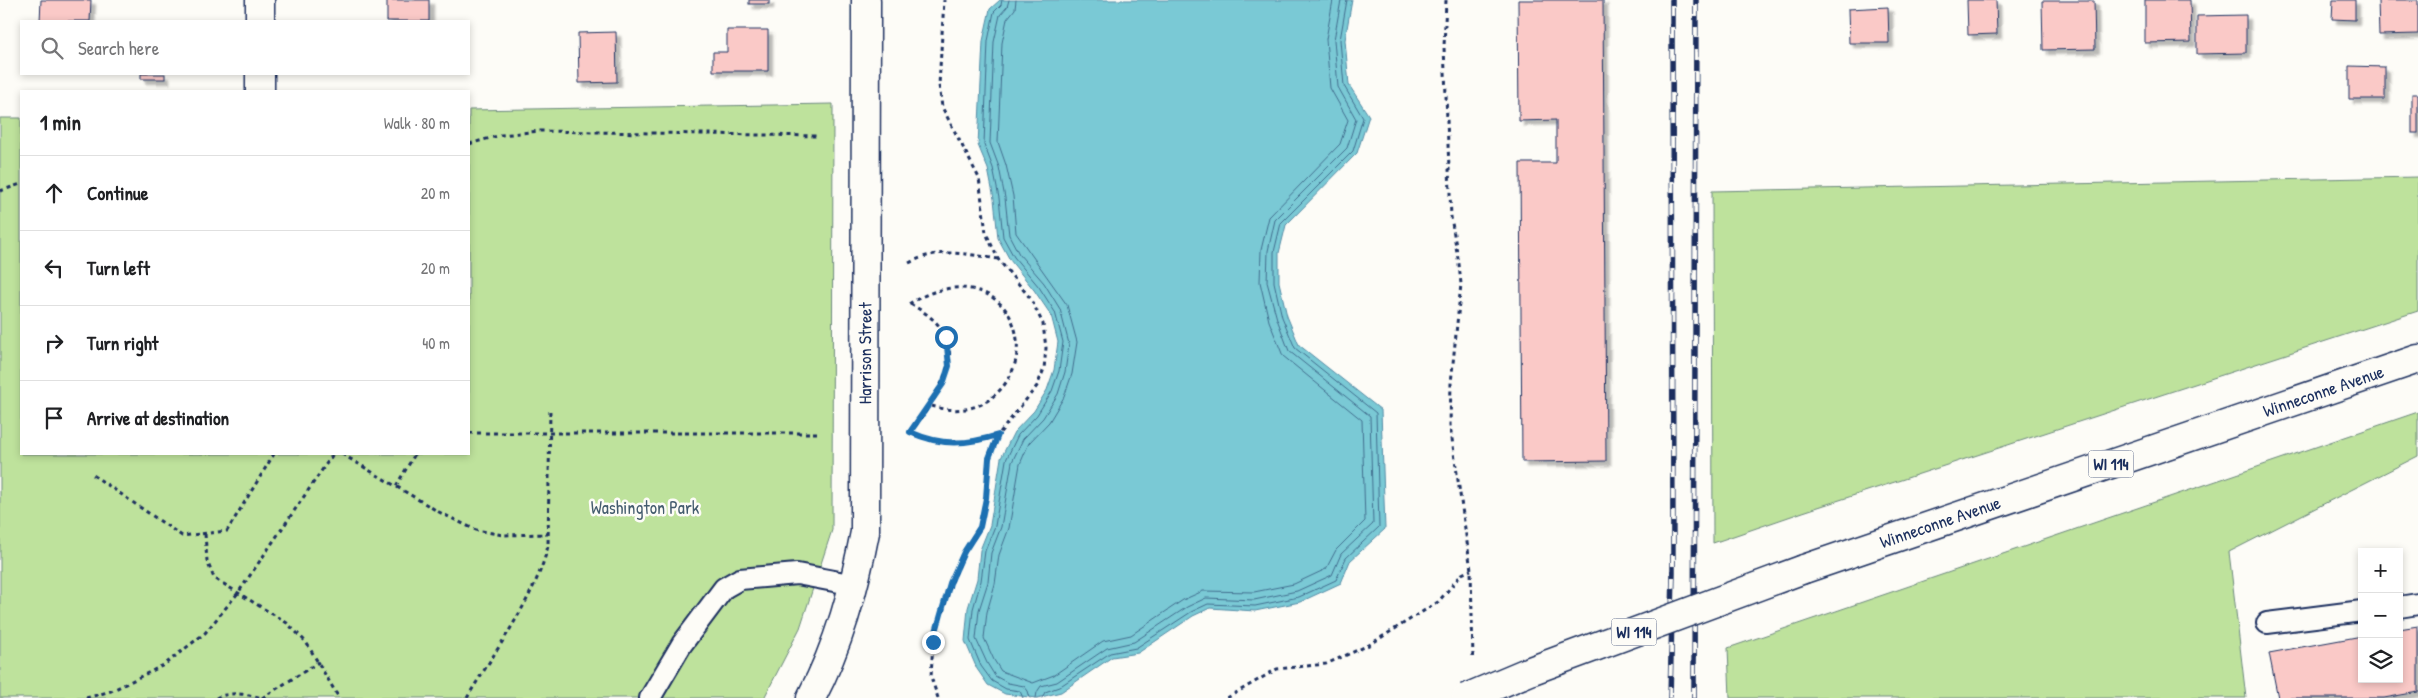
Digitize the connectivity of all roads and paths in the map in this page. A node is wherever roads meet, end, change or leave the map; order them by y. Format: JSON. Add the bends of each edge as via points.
{"nodes":[{"id":1,"x":260,"y":0,"type":"edge"},
{"id":2,"x":866,"y":0,"type":"edge"},
{"id":3,"x":944,"y":0,"type":"edge"},
{"id":4,"x":1446,"y":0,"type":"edge"},
{"id":5,"x":260,"y":20,"type":"edge"},
{"id":6,"x":260,"y":75,"type":"edge"},
{"id":7,"x":260,"y":90,"type":"edge"},
{"id":8,"x":818,"y":136,"type":"dead end"},
{"id":9,"x":470,"y":144,"type":"edge"},
{"id":10,"x":20,"y":184,"type":"edge"},
{"id":11,"x":0,"y":191,"type":"edge"},
{"id":12,"x":998,"y":259,"type":"junction"},
{"id":13,"x":909,"y":263,"type":"dead end"},
{"id":14,"x":2418,"y":359,"type":"edge"},
{"id":15,"x":928,"y":405,"type":"junction"},
{"id":16,"x":550,"y":408,"type":"dead end"},
{"id":17,"x":470,"y":433,"type":"edge"},
{"id":18,"x":551,"y":433,"type":"junction"},
{"id":19,"x":817,"y":433,"type":"dead end"},
{"id":20,"x":998,"y":435,"type":"junction"},
{"id":21,"x":273,"y":455,"type":"edge"},
{"id":22,"x":332,"y":455,"type":"edge"},
{"id":23,"x":344,"y":455,"type":"edge"},
{"id":24,"x":414,"y":455,"type":"edge"},
{"id":25,"x":93,"y":475,"type":"dead end"},
{"id":26,"x":396,"y":486,"type":"junction"},
{"id":27,"x":205,"y":534,"type":"junction"},
{"id":28,"x":548,"y":534,"type":"junction"},
{"id":29,"x":1471,"y":570,"type":"junction"},
{"id":30,"x":855,"y":585,"type":"junction"},
{"id":31,"x":238,"y":593,"type":"junction"},
{"id":32,"x":2418,"y":604,"type":"edge"},
{"id":33,"x":2403,"y":606,"type":"edge"},
{"id":34,"x":2358,"y":612,"type":"edge"},
{"id":35,"x":2267,"y":623,"type":"dead end"},
{"id":36,"x":319,"y":662,"type":"junction"},
{"id":37,"x":1473,"y":668,"type":"dead end"},
{"id":38,"x":86,"y":698,"type":"edge"},
{"id":39,"x":216,"y":698,"type":"edge"},
{"id":40,"x":262,"y":698,"type":"edge"},
{"id":41,"x":339,"y":698,"type":"edge"},
{"id":42,"x":467,"y":698,"type":"edge"},
{"id":43,"x":650,"y":698,"type":"edge"},
{"id":44,"x":811,"y":698,"type":"edge"},
{"id":45,"x":938,"y":698,"type":"edge"},
{"id":46,"x":1227,"y":698,"type":"edge"},
{"id":47,"x":1466,"y":698,"type":"edge"}],
"edges":[{"from":1,"to":5,"type":"main road"},
{"from":2,"to":30,"type":"main road","name":"Harrison Street","via":[[865,532]]},
{"from":3,"to":12,"type":"path","via":[[939,85],[942,107],[979,178],[986,233]]},
{"from":4,"to":29,"type":"path","via":[[1444,47],[1451,217],[1461,284],[1450,425]]},
{"from":6,"to":7,"type":"main road"},
{"from":8,"to":9,"type":"path","via":[[540,131],[501,135]]},
{"from":10,"to":11,"type":"path"},
{"from":12,"to":13,"type":"path","via":[[947,252],[921,256]]},
{"from":12,"to":20,"type":"path","via":[[1032,299],[1043,324],[1046,348],[1044,369],[1037,386]]},
{"from":14,"to":47,"type":"main road","name":"Winneconne Avenue","number":"WI 114","bridge":true,"via":[[1804,569],[1548,664]]},
{"from":15,"to":15,"type":"path","via":[[943,384],[949,366],[949,351],[938,322],[909,304],[924,295],[951,288],[973,289],[988,295],[1006,311],[1018,339],[1018,354],[1010,376],[989,400],[970,410],[940,409]]},
{"from":15,"to":20,"type":"path","via":[[910,432],[924,439],[954,444],[973,443]]},
{"from":16,"to":18,"type":"path"},
{"from":17,"to":18,"type":"path"},
{"from":18,"to":19,"type":"path"},
{"from":18,"to":28,"type":"path"},
{"from":20,"to":45,"type":"path","via":[[989,458],[980,527],[950,583],[933,642],[931,677]]},
{"from":21,"to":27,"type":"path","via":[[227,531]]},
{"from":22,"to":31,"type":"path"},
{"from":23,"to":26,"type":"path"},
{"from":24,"to":26,"type":"path"},
{"from":25,"to":27,"type":"path","via":[[182,536]]},
{"from":26,"to":28,"type":"path","via":[[476,530],[503,535]]},
{"from":27,"to":31,"type":"path","via":[[207,561],[214,578]]},
{"from":28,"to":42,"type":"path","via":[[543,566]]},
{"from":29,"to":37,"type":"path"},
{"from":29,"to":46,"type":"path","via":[[1462,574],[1438,602],[1370,645],[1326,664],[1277,669]]},
{"from":30,"to":43,"type":"lane","via":[[797,574],[740,579],[724,588],[682,644]]},
{"from":30,"to":44,"type":"main road","name":"Harrison Street","via":[[841,628]]},
{"from":31,"to":36,"type":"path","via":[[287,624],[306,642]]},
{"from":31,"to":38,"type":"path","via":[[205,632],[164,665],[111,691]]},
{"from":32,"to":33,"type":"lane"},
{"from":34,"to":35,"type":"lane"},
{"from":36,"to":40,"type":"path"},
{"from":36,"to":41,"type":"path"},
{"from":39,"to":40,"type":"path","via":[[242,694]]}]}
